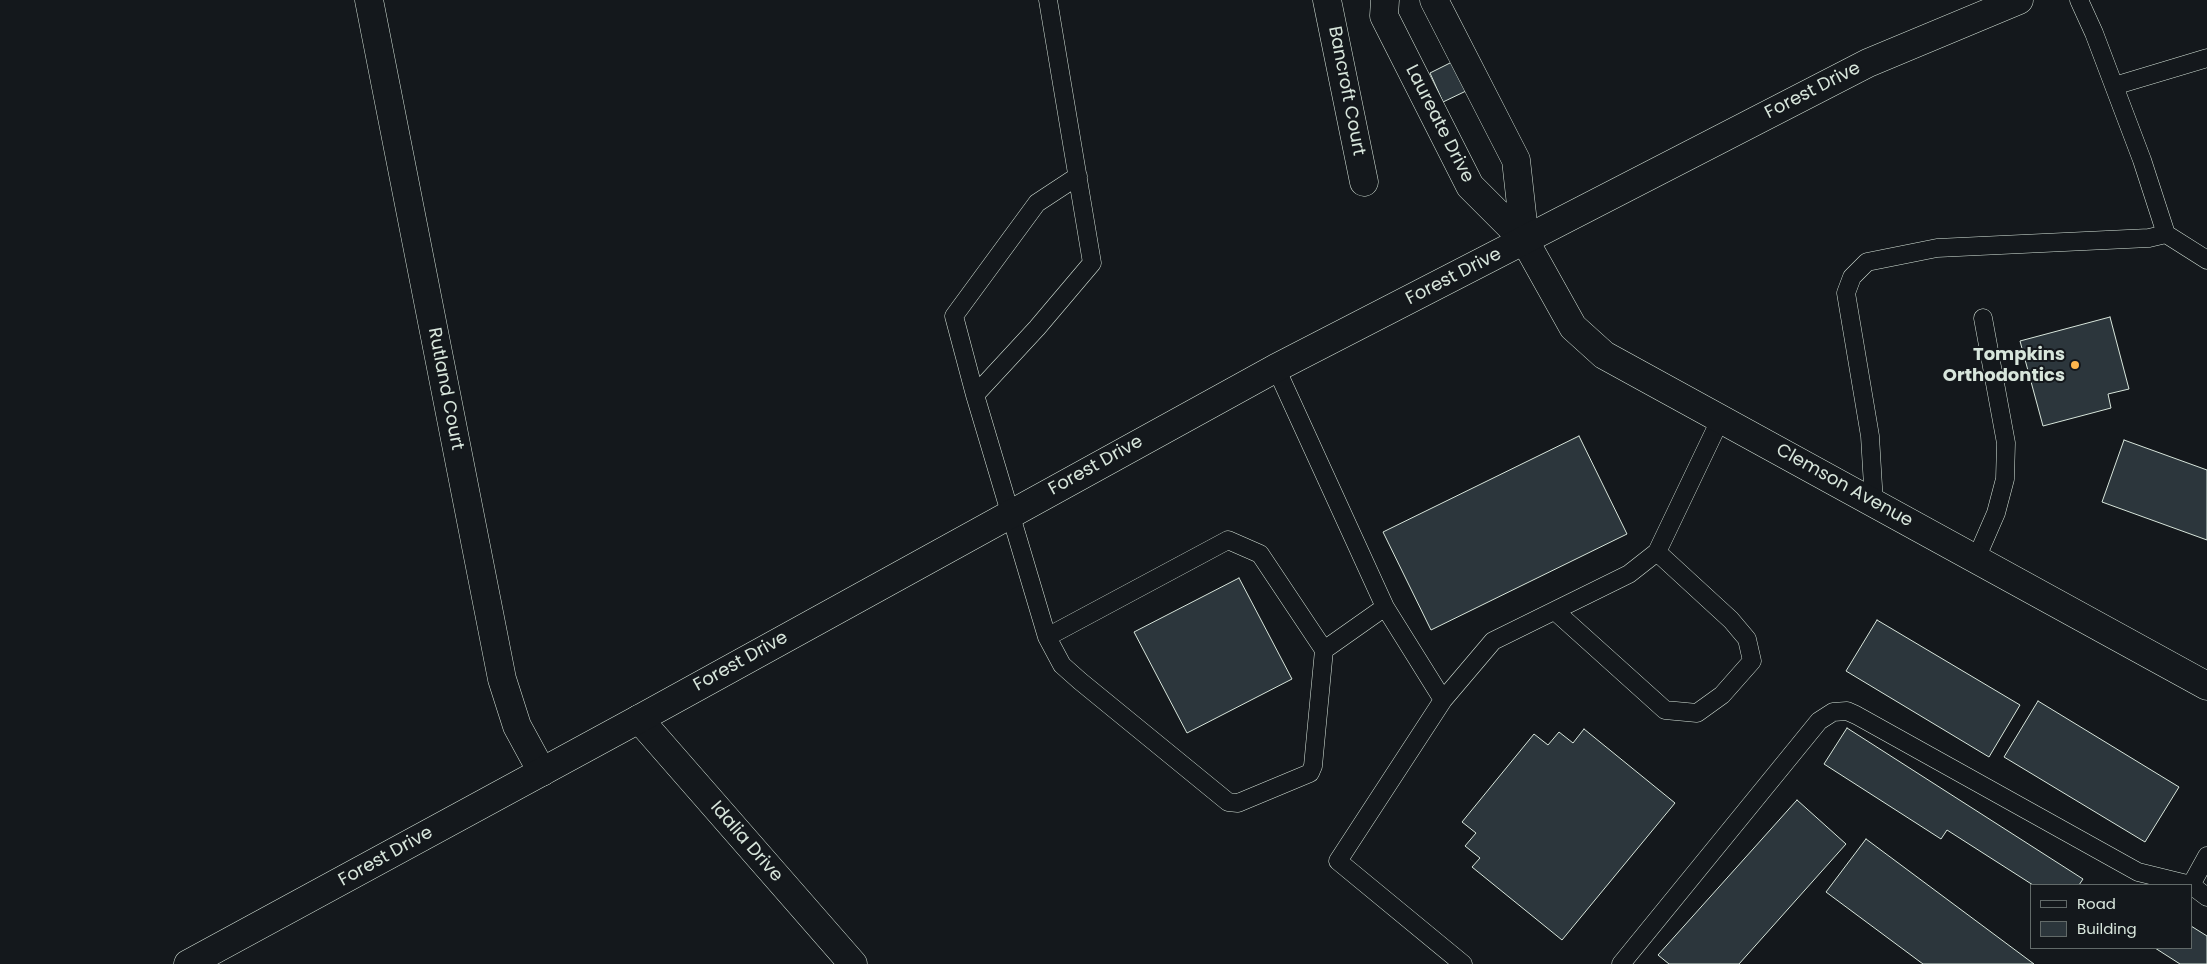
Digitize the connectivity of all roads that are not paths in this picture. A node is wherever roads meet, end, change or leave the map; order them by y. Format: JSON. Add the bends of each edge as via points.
{"nodes":[{"id":1,"x":369,"y":0,"type":"edge"},
{"id":2,"x":1048,"y":0,"type":"edge"},
{"id":3,"x":1327,"y":0,"type":"edge"},
{"id":4,"x":1385,"y":0,"type":"edge"},
{"id":5,"x":1434,"y":0,"type":"edge"},
{"id":6,"x":2019,"y":0,"type":"edge"},
{"id":7,"x":2079,"y":0,"type":"edge"},
{"id":8,"x":2207,"y":58,"type":"edge"},
{"id":9,"x":2114,"y":86,"type":"junction"},
{"id":10,"x":1078,"y":176,"type":"junction"},
{"id":11,"x":1364,"y":182,"type":"dead end"},
{"id":12,"x":2166,"y":234,"type":"junction"},
{"id":13,"x":1525,"y":241,"type":"junction"},
{"id":14,"x":2207,"y":260,"type":"edge"},
{"id":15,"x":1983,"y":318,"type":"dead end"},
{"id":16,"x":1276,"y":368,"type":"junction"},
{"id":17,"x":975,"y":395,"type":"junction"},
{"id":18,"x":1721,"y":418,"type":"junction"},
{"id":19,"x":1874,"y":503,"type":"junction"},
{"id":20,"x":1011,"y":512,"type":"junction"},
{"id":21,"x":1658,"y":552,"type":"junction"},
{"id":22,"x":1976,"y":559,"type":"junction"},
{"id":23,"x":1385,"y":607,"type":"junction"},
{"id":24,"x":1555,"y":611,"type":"junction"},
{"id":25,"x":1047,"y":637,"type":"junction"},
{"id":26,"x":1324,"y":650,"type":"junction"},
{"id":27,"x":2207,"y":686,"type":"edge"},
{"id":28,"x":1444,"y":700,"type":"junction"},
{"id":29,"x":639,"y":719,"type":"junction"},
{"id":30,"x":542,"y":772,"type":"junction"},
{"id":31,"x":2207,"y":856,"type":"edge"},
{"id":32,"x":2187,"y":884,"type":"edge"},
{"id":33,"x":2192,"y":884,"type":"edge"},
{"id":34,"x":2192,"y":886,"type":"edge"},
{"id":35,"x":2207,"y":898,"type":"edge"},
{"id":36,"x":188,"y":964,"type":"edge"},
{"id":37,"x":853,"y":964,"type":"edge"},
{"id":38,"x":1463,"y":964,"type":"edge"},
{"id":39,"x":1621,"y":964,"type":"edge"}],
"edges":[{"from":1,"to":30,"type":"street","name":"Rutland Court","via":[[502,679],[517,726]]},
{"from":2,"to":10,"type":"lane"},
{"from":3,"to":11,"type":"street","name":"Bancroft Court"},
{"from":4,"to":13,"type":"street","name":"Laureate Drive","via":[[1384,16],[1470,186]]},
{"from":5,"to":13,"type":"street","via":[[1516,160]]},
{"from":6,"to":13,"type":"street","name":"Forest Drive","via":[[1868,63]]},
{"from":7,"to":9,"type":"lane"},
{"from":8,"to":9,"type":"lane"},
{"from":9,"to":12,"type":"lane"},
{"from":10,"to":17,"type":"lane","via":[[1092,263]]},
{"from":10,"to":17,"type":"lane","via":[[1037,203],[954,316]]},
{"from":12,"to":14,"type":"lane"},
{"from":12,"to":19,"type":"lane","via":[[2149,238],[1937,248],[1868,262],[1852,277],[1846,294],[1870,436]]},
{"from":13,"to":16,"type":"street","name":"Forest Drive"},
{"from":13,"to":18,"type":"street","name":"Clemson Avenue","via":[[1573,327],[1604,355]]},
{"from":15,"to":22,"type":"lane","via":[[2006,443],[1996,513]]},
{"from":16,"to":20,"type":"street","name":"Forest Drive"},
{"from":16,"to":23,"type":"lane"},
{"from":17,"to":20,"type":"lane"},
{"from":18,"to":19,"type":"street","name":"Clemson Avenue"},
{"from":18,"to":21,"type":"lane"},
{"from":19,"to":22,"type":"street","name":"Clemson Avenue"},
{"from":20,"to":25,"type":"lane"},
{"from":20,"to":29,"type":"street","name":"Forest Drive"},
{"from":21,"to":24,"type":"lane","via":[[1629,574]]},
{"from":21,"to":24,"type":"lane","via":[[1747,639],[1752,661],[1722,696],[1697,713],[1665,710]]},
{"from":22,"to":27,"type":"street","name":"Clemson Avenue"},
{"from":23,"to":26,"type":"lane"},
{"from":23,"to":28,"type":"lane"},
{"from":24,"to":28,"type":"lane","via":[[1493,641]]},
{"from":25,"to":26,"type":"lane","via":[[1228,540],[1260,554]]},
{"from":25,"to":26,"type":"lane","via":[[1062,665],[1234,804],[1310,773]]},
{"from":28,"to":38,"type":"lane","via":[[1338,861]]},
{"from":29,"to":30,"type":"street","name":"Forest Drive"},
{"from":29,"to":37,"type":"street","name":"Idalia Drive"},
{"from":30,"to":36,"type":"street","name":"Forest Drive"},
{"from":31,"to":33,"type":"lane"},
{"from":32,"to":39,"type":"lane","via":[[2138,872],[1856,715],[1833,712],[1819,721]]},
{"from":34,"to":35,"type":"lane"}]}
